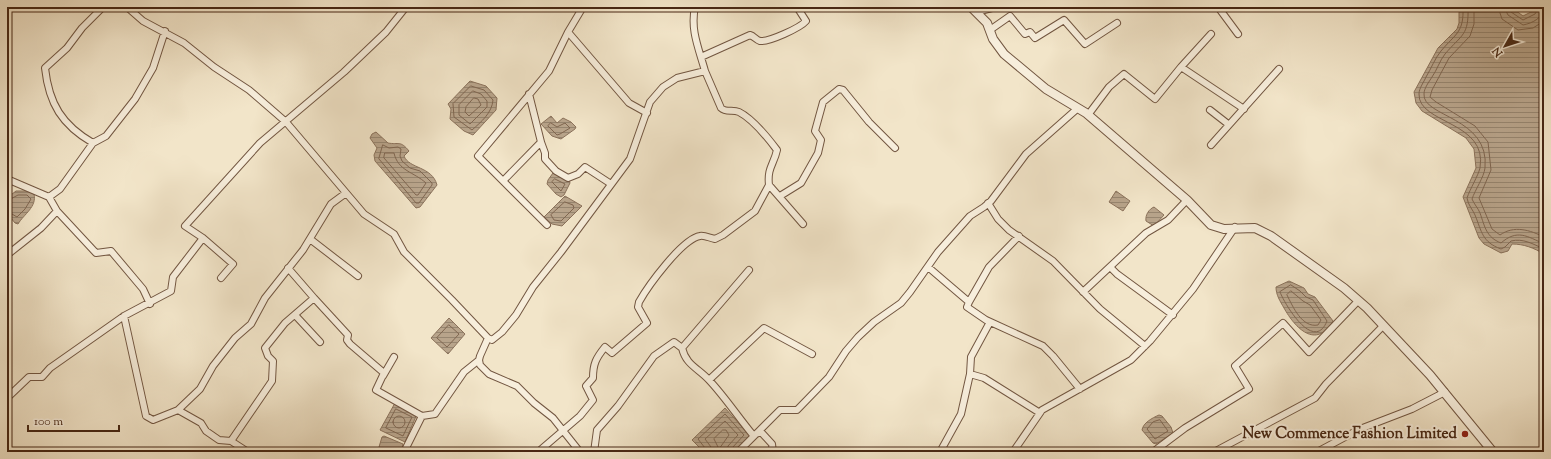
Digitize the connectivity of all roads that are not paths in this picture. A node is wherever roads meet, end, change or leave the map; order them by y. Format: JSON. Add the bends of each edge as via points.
{"nodes":[{"id":1,"x":103,"y":7,"type":"edge"},
{"id":2,"x":126,"y":7,"type":"edge"},
{"id":3,"x":406,"y":7,"type":"edge"},
{"id":4,"x":583,"y":7,"type":"edge"},
{"id":5,"x":695,"y":7,"type":"edge"},
{"id":6,"x":797,"y":7,"type":"edge"},
{"id":7,"x":996,"y":7,"type":"edge"},
{"id":8,"x":1218,"y":7,"type":"edge"},
{"id":9,"x":974,"y":9,"type":"edge"},
{"id":10,"x":1117,"y":23,"type":"dead end"},
{"id":11,"x":990,"y":30,"type":"junction"},
{"id":12,"x":165,"y":31,"type":"junction"},
{"id":13,"x":568,"y":32,"type":"junction"},
{"id":14,"x":1212,"y":34,"type":"dead end"},
{"id":15,"x":1238,"y":34,"type":"dead end"},
{"id":16,"x":701,"y":57,"type":"junction"},
{"id":17,"x":1181,"y":67,"type":"junction"},
{"id":18,"x":1279,"y":69,"type":"dead end"},
{"id":19,"x":705,"y":71,"type":"junction"},
{"id":20,"x":529,"y":94,"type":"junction"},
{"id":21,"x":1078,"y":108,"type":"junction"},
{"id":22,"x":1244,"y":109,"type":"junction"},
{"id":23,"x":1210,"y":110,"type":"dead end"},
{"id":24,"x":647,"y":113,"type":"junction"},
{"id":25,"x":1088,"y":115,"type":"junction"},
{"id":26,"x":286,"y":122,"type":"junction"},
{"id":27,"x":1228,"y":124,"type":"junction"},
{"id":28,"x":541,"y":142,"type":"junction"},
{"id":29,"x":93,"y":143,"type":"junction"},
{"id":30,"x":1211,"y":145,"type":"dead end"},
{"id":31,"x":895,"y":148,"type":"dead end"},
{"id":32,"x":7,"y":179,"type":"edge"},
{"id":33,"x":503,"y":181,"type":"junction"},
{"id":34,"x":611,"y":184,"type":"junction"},
{"id":35,"x":768,"y":185,"type":"junction"},
{"id":36,"x":346,"y":193,"type":"junction"},
{"id":37,"x":780,"y":196,"type":"junction"},
{"id":38,"x":49,"y":197,"type":"junction"},
{"id":39,"x":1187,"y":200,"type":"junction"},
{"id":40,"x":988,"y":203,"type":"junction"},
{"id":41,"x":57,"y":211,"type":"junction"},
{"id":42,"x":803,"y":224,"type":"dead end"},
{"id":43,"x":546,"y":226,"type":"dead end"},
{"id":44,"x":1235,"y":227,"type":"junction"},
{"id":45,"x":1019,"y":236,"type":"junction"},
{"id":46,"x":203,"y":238,"type":"junction"},
{"id":47,"x":310,"y":238,"type":"junction"},
{"id":48,"x":7,"y":255,"type":"edge"},
{"id":49,"x":928,"y":267,"type":"junction"},
{"id":50,"x":1110,"y":267,"type":"junction"},
{"id":51,"x":288,"y":268,"type":"junction"},
{"id":52,"x":749,"y":270,"type":"dead end"},
{"id":53,"x":358,"y":276,"type":"dead end"},
{"id":54,"x":222,"y":278,"type":"dead end"},
{"id":55,"x":1083,"y":292,"type":"junction"},
{"id":56,"x":314,"y":298,"type":"junction"},
{"id":57,"x":1358,"y":301,"type":"junction"},
{"id":58,"x":969,"y":302,"type":"junction"},
{"id":59,"x":150,"y":304,"type":"junction"},
{"id":60,"x":295,"y":315,"type":"junction"},
{"id":61,"x":1174,"y":315,"type":"junction"},
{"id":62,"x":124,"y":316,"type":"junction"},
{"id":63,"x":990,"y":322,"type":"junction"},
{"id":64,"x":1383,"y":326,"type":"junction"},
{"id":65,"x":488,"y":338,"type":"junction"},
{"id":66,"x":320,"y":342,"type":"dead end"},
{"id":67,"x":1145,"y":346,"type":"junction"},
{"id":68,"x":682,"y":348,"type":"junction"},
{"id":69,"x":812,"y":354,"type":"dead end"},
{"id":70,"x":394,"y":357,"type":"dead end"},
{"id":71,"x":478,"y":360,"type":"junction"},
{"id":72,"x":970,"y":374,"type":"junction"},
{"id":73,"x":708,"y":380,"type":"junction"},
{"id":74,"x":1080,"y":389,"type":"junction"},
{"id":75,"x":376,"y":390,"type":"junction"},
{"id":76,"x":1444,"y":392,"type":"junction"},
{"id":77,"x":7,"y":398,"type":"edge"},
{"id":78,"x":178,"y":410,"type":"junction"},
{"id":79,"x":1040,"y":413,"type":"junction"},
{"id":80,"x":422,"y":416,"type":"junction"},
{"id":81,"x":564,"y":431,"type":"junction"},
{"id":82,"x":752,"y":437,"type":"junction"},
{"id":83,"x":231,"y":441,"type":"junction"},
{"id":84,"x":7,"y":449,"type":"edge"},
{"id":85,"x":11,"y":452,"type":"edge"},
{"id":86,"x":248,"y":452,"type":"edge"},
{"id":87,"x":404,"y":452,"type":"edge"},
{"id":88,"x":538,"y":452,"type":"edge"},
{"id":89,"x":580,"y":452,"type":"edge"},
{"id":90,"x":594,"y":452,"type":"edge"},
{"id":91,"x":738,"y":452,"type":"edge"},
{"id":92,"x":773,"y":452,"type":"edge"},
{"id":93,"x":940,"y":452,"type":"edge"},
{"id":94,"x":1013,"y":452,"type":"edge"},
{"id":95,"x":1153,"y":452,"type":"edge"},
{"id":96,"x":1214,"y":452,"type":"edge"},
{"id":97,"x":1317,"y":452,"type":"edge"},
{"id":98,"x":1493,"y":452,"type":"edge"}],
"edges":[{"from":1,"to":29,"type":"street","via":[[67,48],[45,68],[46,82],[56,109],[78,134]]},
{"from":2,"to":12,"type":"street","via":[[143,21]]},
{"from":3,"to":26,"type":"street","via":[[386,32]]},
{"from":4,"to":13,"type":"street"},
{"from":5,"to":16,"type":"street","via":[[694,32]]},
{"from":6,"to":16,"type":"street","via":[[806,21],[792,29],[766,41],[758,40],[750,34]]},
{"from":7,"to":9,"type":"street"},
{"from":8,"to":15,"type":"street"},
{"from":9,"to":11,"type":"street"},
{"from":10,"to":11,"type":"street","via":[[1085,44],[1064,20],[1035,38],[1030,32],[1025,34],[1010,16]]},
{"from":11,"to":21,"type":"street","via":[[993,39],[1010,58],[1046,90]]},
{"from":12,"to":26,"type":"street","via":[[249,90]]},
{"from":12,"to":29,"type":"street","via":[[153,68],[135,99],[106,136]]},
{"from":13,"to":20,"type":"street","via":[[549,71]]},
{"from":13,"to":24,"type":"street","via":[[629,104]]},
{"from":14,"to":17,"type":"street"},
{"from":16,"to":19,"type":"street"},
{"from":17,"to":22,"type":"street"},
{"from":17,"to":25,"type":"street","via":[[1155,99],[1124,74],[1109,87]]},
{"from":18,"to":22,"type":"street"},
{"from":19,"to":24,"type":"street","via":[[677,78],[663,87],[650,102]]},
{"from":19,"to":35,"type":"street","via":[[721,108],[744,115],[777,150],[771,162]]},
{"from":20,"to":28,"type":"street"},
{"from":20,"to":33,"type":"street","via":[[478,156]]},
{"from":21,"to":25,"type":"street"},
{"from":21,"to":40,"type":"street","via":[[1016,164],[1000,190]]},
{"from":22,"to":27,"type":"street"},
{"from":23,"to":27,"type":"street"},
{"from":24,"to":34,"type":"street","via":[[630,159]]},
{"from":25,"to":39,"type":"street"},
{"from":26,"to":36,"type":"street"},
{"from":26,"to":46,"type":"street","via":[[260,143],[185,226]]},
{"from":27,"to":30,"type":"street"},
{"from":28,"to":33,"type":"street"},
{"from":28,"to":34,"type":"street","via":[[545,158],[561,175],[568,178],[578,174],[585,167]]},
{"from":29,"to":38,"type":"street","via":[[60,189]]},
{"from":31,"to":37,"type":"street","via":[[869,122],[843,90],[839,89],[823,102],[815,131],[821,140],[818,153],[801,183]]},
{"from":32,"to":38,"type":"street"},
{"from":33,"to":43,"type":"street"},
{"from":34,"to":65,"type":"street","via":[[562,252],[532,287],[516,315],[502,332],[492,340]]},
{"from":35,"to":37,"type":"street"},
{"from":35,"to":81,"type":"street","via":[[755,211],[715,239],[702,235],[695,237],[669,260],[639,302],[638,307],[647,323],[612,353],[605,347],[597,357],[593,366],[593,378],[586,386],[594,400]]},
{"from":36,"to":47,"type":"street","via":[[331,204]]},
{"from":36,"to":65,"type":"street","via":[[364,214],[394,234],[404,252]]},
{"from":37,"to":42,"type":"street"},
{"from":38,"to":41,"type":"street"},
{"from":39,"to":44,"type":"street","via":[[1211,225],[1224,229]]},
{"from":39,"to":50,"type":"street","via":[[1168,220],[1146,233]]},
{"from":40,"to":45,"type":"street","via":[[998,219]]},
{"from":40,"to":49,"type":"street","via":[[970,216]]},
{"from":41,"to":48,"type":"street","via":[[41,228]]},
{"from":41,"to":59,"type":"street","via":[[96,253],[112,251],[143,289]]},
{"from":44,"to":57,"type":"street","via":[[1255,228],[1271,236],[1308,264],[1326,273]]},
{"from":44,"to":61,"type":"street"},
{"from":45,"to":55,"type":"street","via":[[1053,261]]},
{"from":45,"to":58,"type":"street","via":[[989,267]]},
{"from":46,"to":54,"type":"street","via":[[232,264]]},
{"from":46,"to":59,"type":"street","via":[[173,277],[171,291]]},
{"from":47,"to":51,"type":"street"},
{"from":47,"to":53,"type":"street"},
{"from":49,"to":58,"type":"street"},
{"from":49,"to":82,"type":"street","via":[[901,302],[874,322],[846,350],[829,377],[797,410],[780,410]]},
{"from":50,"to":55,"type":"street"},
{"from":50,"to":61,"type":"street"},
{"from":51,"to":56,"type":"street"},
{"from":51,"to":78,"type":"street","via":[[265,298],[251,324],[235,338],[213,366],[200,389]]},
{"from":52,"to":68,"type":"street"},
{"from":55,"to":67,"type":"street","via":[[1108,317]]},
{"from":56,"to":60,"type":"street"},
{"from":56,"to":75,"type":"street","via":[[348,335],[347,340],[350,344],[384,373]]},
{"from":57,"to":64,"type":"street"},
{"from":57,"to":95,"type":"street","via":[[1309,352],[1283,323],[1235,366],[1249,389],[1185,428]]},
{"from":58,"to":63,"type":"street","via":[[967,307]]},
{"from":59,"to":62,"type":"street"},
{"from":60,"to":66,"type":"street"},
{"from":60,"to":83,"type":"street","via":[[285,323],[266,348],[268,356],[273,361],[272,381]]},
{"from":61,"to":67,"type":"street"},
{"from":62,"to":77,"type":"street","via":[[50,368],[42,377],[29,377]]},
{"from":62,"to":78,"type":"street","via":[[146,416],[153,420]]},
{"from":63,"to":72,"type":"street","via":[[973,353]]},
{"from":63,"to":74,"type":"street","via":[[1042,346]]},
{"from":64,"to":76,"type":"street"},
{"from":64,"to":96,"type":"street","via":[[1315,398]]},
{"from":65,"to":71,"type":"street"},
{"from":67,"to":74,"type":"street","via":[[1131,360]]},
{"from":68,"to":73,"type":"street","via":[[690,366]]},
{"from":68,"to":90,"type":"street","via":[[674,342],[654,356],[597,430]]},
{"from":69,"to":73,"type":"street","via":[[764,328]]},
{"from":70,"to":75,"type":"street"},
{"from":71,"to":80,"type":"street","via":[[464,372],[435,414]]},
{"from":71,"to":81,"type":"street","via":[[489,374],[517,386]]},
{"from":72,"to":79,"type":"street","via":[[984,378]]},
{"from":72,"to":93,"type":"street","via":[[961,414]]},
{"from":73,"to":82,"type":"street"},
{"from":74,"to":79,"type":"street"},
{"from":75,"to":80,"type":"street"},
{"from":76,"to":97,"type":"street","via":[[1412,409],[1360,429]]},
{"from":76,"to":98,"type":"street"},
{"from":78,"to":83,"type":"street","via":[[201,423],[206,431],[220,440]]},
{"from":79,"to":94,"type":"street"},
{"from":80,"to":87,"type":"street"},
{"from":81,"to":88,"type":"street"},
{"from":81,"to":89,"type":"street"},
{"from":82,"to":91,"type":"street"},
{"from":82,"to":92,"type":"street","via":[[761,432],[772,444]]},
{"from":83,"to":86,"type":"street"},
{"from":84,"to":85,"type":"street"}]}
